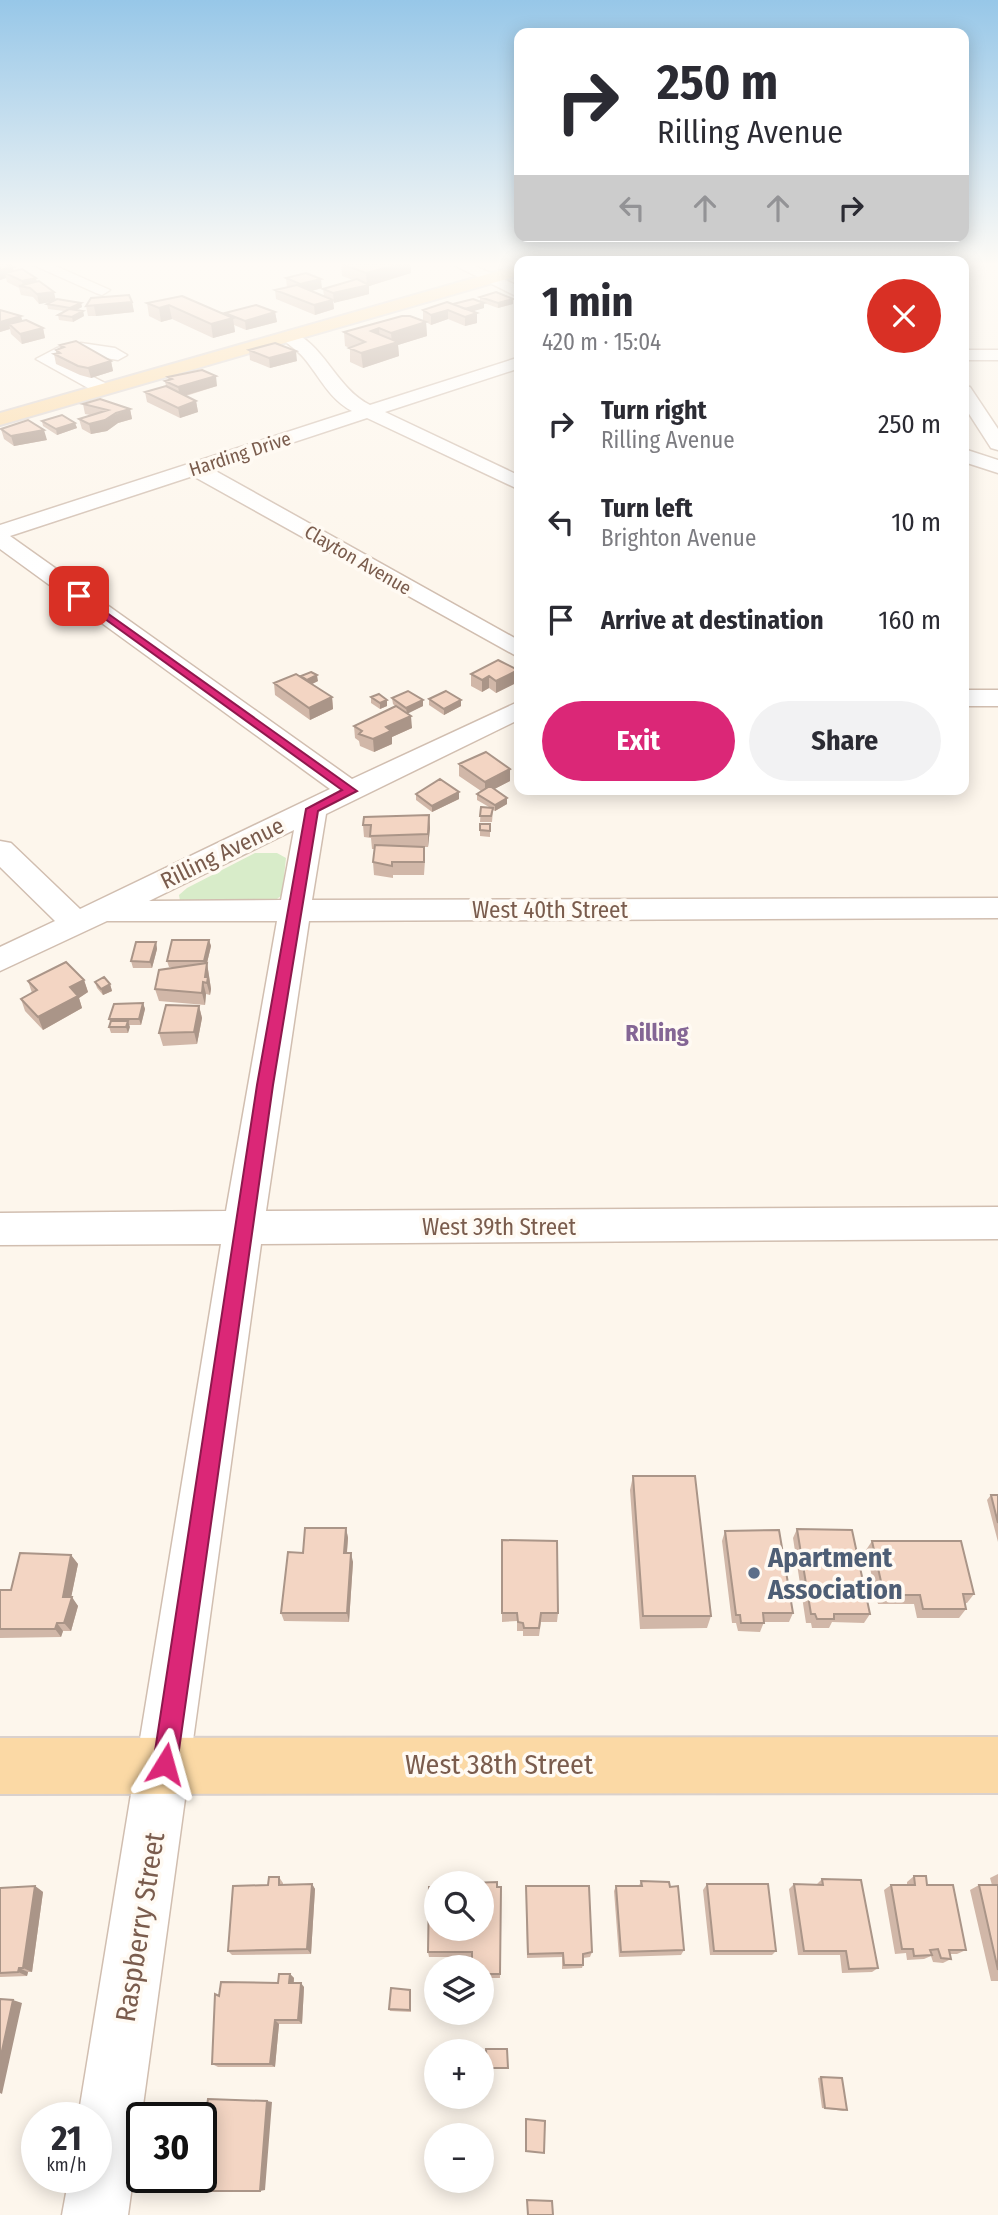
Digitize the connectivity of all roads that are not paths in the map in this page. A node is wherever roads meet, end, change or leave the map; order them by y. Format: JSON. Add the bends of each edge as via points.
{"nodes":[{"id":1,"x":61,"y":367,"type":"edge"},
{"id":2,"x":179,"y":367,"type":"edge"},
{"id":3,"x":323,"y":367,"type":"edge"},
{"id":4,"x":504,"y":367,"type":"edge"},
{"id":5,"x":103,"y":389,"type":"junction"},
{"id":6,"x":969,"y":399,"type":"edge"},
{"id":7,"x":367,"y":412,"type":"junction"},
{"id":8,"x":0,"y":419,"type":"edge"},
{"id":9,"x":998,"y":444,"type":"edge"},
{"id":10,"x":969,"y":457,"type":"edge"},
{"id":11,"x":998,"y":467,"type":"edge"},
{"id":12,"x":196,"y":469,"type":"junction"},
{"id":13,"x":514,"y":481,"type":"edge"},
{"id":14,"x":0,"y":532,"type":"edge"},
{"id":15,"x":0,"y":539,"type":"edge"},
{"id":16,"x":514,"y":648,"type":"edge"},
{"id":17,"x":969,"y":698,"type":"edge"},
{"id":18,"x":998,"y":698,"type":"edge"},
{"id":19,"x":514,"y":712,"type":"edge"},
{"id":20,"x":351,"y":791,"type":"junction"},
{"id":21,"x":312,"y":809,"type":"junction"},
{"id":22,"x":0,"y":850,"type":"edge"},
{"id":23,"x":998,"y":908,"type":"edge"},
{"id":24,"x":295,"y":910,"type":"junction"},
{"id":25,"x":89,"y":917,"type":"junction"},
{"id":26,"x":0,"y":960,"type":"edge"},
{"id":27,"x":998,"y":1223,"type":"edge"},
{"id":28,"x":0,"y":1229,"type":"edge"},
{"id":29,"x":244,"y":1229,"type":"junction"},
{"id":30,"x":165,"y":1764,"type":"junction"},
{"id":31,"x":998,"y":1765,"type":"edge"},
{"id":32,"x":0,"y":1766,"type":"edge"},
{"id":33,"x":95,"y":2215,"type":"edge"}],
"edges":[{"from":1,"to":5,"type":"street"},
{"from":2,"to":5,"type":"main road"},
{"from":3,"to":7,"type":"street","via":[[338,394]]},
{"from":4,"to":7,"type":"street","name":"Harding Drive"},
{"from":5,"to":8,"type":"main road"},
{"from":6,"to":9,"type":"street"},
{"from":7,"to":12,"type":"street","name":"Harding Drive"},
{"from":7,"to":13,"type":"street"},
{"from":10,"to":11,"type":"street"},
{"from":12,"to":14,"type":"street","name":"Harding Drive"},
{"from":12,"to":16,"type":"street","name":"Clayton Avenue"},
{"from":15,"to":20,"type":"street"},
{"from":17,"to":18,"type":"street"},
{"from":19,"to":20,"type":"street","name":"Rilling Avenue"},
{"from":20,"to":21,"type":"street","name":"Rilling Avenue"},
{"from":21,"to":24,"type":"street","name":"Raspberry Street"},
{"from":21,"to":25,"type":"street","name":"Rilling Avenue"},
{"from":22,"to":25,"type":"street"},
{"from":23,"to":24,"type":"street","name":"West 40th Street"},
{"from":24,"to":25,"type":"street","name":"West 40th Street"},
{"from":24,"to":29,"type":"street","name":"Raspberry Street"},
{"from":25,"to":26,"type":"street","name":"Rilling Avenue"},
{"from":27,"to":29,"type":"street","name":"West 39th Street"},
{"from":28,"to":29,"type":"street","name":"West 39th Street"},
{"from":29,"to":30,"type":"street","name":"Raspberry Street"},
{"from":30,"to":31,"type":"main road","name":"West 38th Street"},
{"from":30,"to":32,"type":"main road","name":"West 38th Street"},
{"from":30,"to":33,"type":"street","name":"Raspberry Street"}]}
